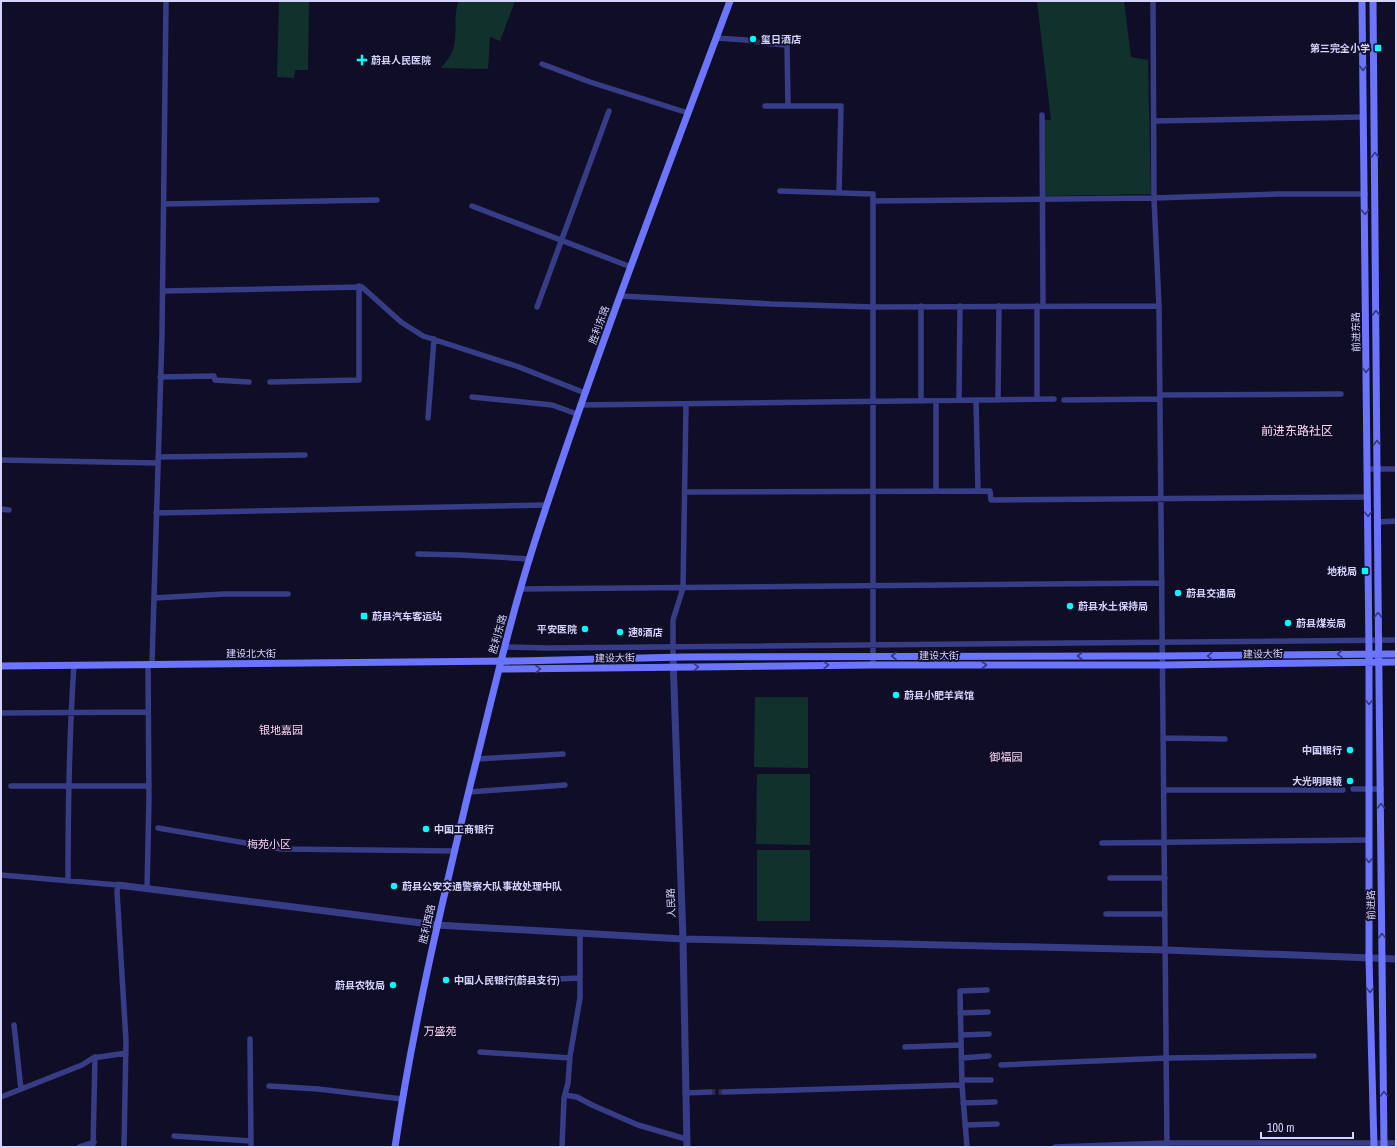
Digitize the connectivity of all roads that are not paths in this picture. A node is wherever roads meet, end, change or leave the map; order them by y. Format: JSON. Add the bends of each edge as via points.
{"nodes":[{"id":1,"x":166,"y":1,"type":"edge"},
{"id":2,"x":730,"y":1,"type":"edge"},
{"id":3,"x":1153,"y":1,"type":"edge"},
{"id":4,"x":1362,"y":1,"type":"edge"},
{"id":5,"x":1373,"y":1,"type":"edge"},
{"id":6,"x":716,"y":38,"type":"junction"},
{"id":7,"x":746,"y":40,"type":"tunnel mouth"},
{"id":8,"x":762,"y":43,"type":"tunnel mouth"},
{"id":9,"x":542,"y":64,"type":"dead end"},
{"id":10,"x":765,"y":106,"type":"dead end"},
{"id":11,"x":788,"y":106,"type":"junction"},
{"id":12,"x":609,"y":111,"type":"dead end"},
{"id":13,"x":688,"y":113,"type":"junction"},
{"id":14,"x":1042,"y":115,"type":"dead end"},
{"id":15,"x":1364,"y":116,"type":"junction"},
{"id":16,"x":1154,"y":121,"type":"junction"},
{"id":17,"x":780,"y":191,"type":"dead end"},
{"id":18,"x":839,"y":193,"type":"junction"},
{"id":19,"x":1365,"y":194,"type":"junction"},
{"id":20,"x":1154,"y":198,"type":"junction"},
{"id":21,"x":1043,"y":199,"type":"junction"},
{"id":22,"x":377,"y":200,"type":"dead end"},
{"id":23,"x":873,"y":202,"type":"junction"},
{"id":24,"x":164,"y":204,"type":"junction"},
{"id":25,"x":472,"y":206,"type":"dead end"},
{"id":26,"x":561,"y":240,"type":"junction"},
{"id":27,"x":631,"y":267,"type":"junction"},
{"id":28,"x":359,"y":286,"type":"junction"},
{"id":29,"x":163,"y":291,"type":"junction"},
{"id":30,"x":620,"y":296,"type":"junction"},
{"id":31,"x":921,"y":306,"type":"junction"},
{"id":32,"x":960,"y":306,"type":"junction"},
{"id":33,"x":999,"y":306,"type":"junction"},
{"id":34,"x":1040,"y":306,"type":"junction"},
{"id":35,"x":1159,"y":306,"type":"junction"},
{"id":36,"x":537,"y":307,"type":"dead end"},
{"id":37,"x":874,"y":307,"type":"junction"},
{"id":38,"x":434,"y":339,"type":"junction"},
{"id":39,"x":160,"y":377,"type":"junction"},
{"id":40,"x":249,"y":382,"type":"dead end"},
{"id":41,"x":270,"y":382,"type":"dead end"},
{"id":42,"x":585,"y":393,"type":"junction"},
{"id":43,"x":1340,"y":394,"type":"dead end"},
{"id":44,"x":472,"y":396,"type":"dead end"},
{"id":45,"x":1160,"y":397,"type":"junction"},
{"id":46,"x":1037,"y":399,"type":"junction"},
{"id":47,"x":1054,"y":399,"type":"dead end"},
{"id":48,"x":960,"y":400,"type":"junction"},
{"id":49,"x":976,"y":400,"type":"junction"},
{"id":50,"x":998,"y":400,"type":"junction"},
{"id":51,"x":1064,"y":400,"type":"dead end"},
{"id":52,"x":921,"y":401,"type":"junction"},
{"id":53,"x":936,"y":401,"type":"junction"},
{"id":54,"x":874,"y":402,"type":"junction"},
{"id":55,"x":686,"y":404,"type":"junction"},
{"id":56,"x":580,"y":405,"type":"junction"},
{"id":57,"x":577,"y":414,"type":"junction"},
{"id":58,"x":428,"y":418,"type":"dead end"},
{"id":59,"x":304,"y":455,"type":"dead end"},
{"id":60,"x":1,"y":460,"type":"edge"},
{"id":61,"x":158,"y":460,"type":"junction"},
{"id":62,"x":1377,"y":469,"type":"junction"},
{"id":63,"x":1396,"y":469,"type":"edge"},
{"id":64,"x":1368,"y":470,"type":"junction"},
{"id":65,"x":874,"y":491,"type":"junction"},
{"id":66,"x":936,"y":491,"type":"junction"},
{"id":67,"x":978,"y":491,"type":"junction"},
{"id":68,"x":685,"y":492,"type":"junction"},
{"id":69,"x":1368,"y":497,"type":"junction"},
{"id":70,"x":1161,"y":499,"type":"junction"},
{"id":71,"x":547,"y":506,"type":"junction"},
{"id":72,"x":1,"y":509,"type":"edge"},
{"id":73,"x":9,"y":510,"type":"dead end"},
{"id":74,"x":156,"y":513,"type":"junction"},
{"id":75,"x":1396,"y":521,"type":"edge"},
{"id":76,"x":1378,"y":522,"type":"junction"},
{"id":77,"x":418,"y":554,"type":"dead end"},
{"id":78,"x":530,"y":559,"type":"junction"},
{"id":79,"x":1162,"y":583,"type":"junction"},
{"id":80,"x":873,"y":585,"type":"junction"},
{"id":81,"x":683,"y":588,"type":"junction"},
{"id":82,"x":521,"y":589,"type":"junction"},
{"id":83,"x":288,"y":594,"type":"dead end"},
{"id":84,"x":154,"y":598,"type":"junction"},
{"id":85,"x":1369,"y":640,"type":"junction"},
{"id":86,"x":1379,"y":640,"type":"junction"},
{"id":87,"x":1396,"y":640,"type":"edge"},
{"id":88,"x":1163,"y":642,"type":"junction"},
{"id":89,"x":873,"y":645,"type":"junction"},
{"id":90,"x":505,"y":647,"type":"junction"},
{"id":91,"x":673,"y":647,"type":"junction"},
{"id":92,"x":1369,"y":654,"type":"junction"},
{"id":93,"x":1379,"y":654,"type":"junction"},
{"id":94,"x":1396,"y":654,"type":"edge"},
{"id":95,"x":873,"y":656,"type":"junction"},
{"id":96,"x":1163,"y":656,"type":"junction"},
{"id":97,"x":673,"y":658,"type":"junction"},
{"id":98,"x":501,"y":661,"type":"junction"},
{"id":99,"x":1379,"y":662,"type":"junction"},
{"id":100,"x":1396,"y":662,"type":"edge"},
{"id":101,"x":1369,"y":663,"type":"junction"},
{"id":102,"x":150,"y":664,"type":"junction"},
{"id":103,"x":74,"y":665,"type":"junction"},
{"id":104,"x":873,"y":665,"type":"junction"},
{"id":105,"x":1163,"y":665,"type":"junction"},
{"id":106,"x":1,"y":666,"type":"edge"},
{"id":107,"x":673,"y":667,"type":"junction"},
{"id":108,"x":499,"y":669,"type":"junction"},
{"id":109,"x":148,"y":712,"type":"junction"},
{"id":110,"x":1,"y":713,"type":"edge"},
{"id":111,"x":70,"y":713,"type":"junction"},
{"id":112,"x":1163,"y":738,"type":"junction"},
{"id":113,"x":1225,"y":739,"type":"dead end"},
{"id":114,"x":563,"y":754,"type":"dead end"},
{"id":115,"x":477,"y":759,"type":"junction"},
{"id":116,"x":565,"y":785,"type":"dead end"},
{"id":117,"x":11,"y":786,"type":"dead end"},
{"id":118,"x":68,"y":786,"type":"junction"},
{"id":119,"x":149,"y":786,"type":"junction"},
{"id":120,"x":1352,"y":789,"type":"dead end"},
{"id":121,"x":1369,"y":789,"type":"junction"},
{"id":122,"x":1381,"y":789,"type":"junction"},
{"id":123,"x":1164,"y":790,"type":"junction"},
{"id":124,"x":1344,"y":790,"type":"dead end"},
{"id":125,"x":469,"y":792,"type":"junction"},
{"id":126,"x":158,"y":828,"type":"dead end"},
{"id":127,"x":1369,"y":840,"type":"junction"},
{"id":128,"x":1164,"y":842,"type":"junction"},
{"id":129,"x":1102,"y":843,"type":"dead end"},
{"id":130,"x":455,"y":851,"type":"junction"},
{"id":131,"x":1,"y":875,"type":"edge"},
{"id":132,"x":1110,"y":878,"type":"dead end"},
{"id":133,"x":1165,"y":878,"type":"junction"},
{"id":134,"x":68,"y":881,"type":"junction"},
{"id":135,"x":118,"y":885,"type":"junction"},
{"id":136,"x":147,"y":889,"type":"junction"},
{"id":137,"x":1106,"y":914,"type":"dead end"},
{"id":138,"x":1165,"y":914,"type":"junction"},
{"id":139,"x":437,"y":925,"type":"junction"},
{"id":140,"x":580,"y":933,"type":"junction"},
{"id":141,"x":683,"y":939,"type":"junction"},
{"id":142,"x":1166,"y":950,"type":"junction"},
{"id":143,"x":1369,"y":958,"type":"junction"},
{"id":144,"x":1382,"y":958,"type":"junction"},
{"id":145,"x":1396,"y":959,"type":"edge"},
{"id":146,"x":580,"y":978,"type":"junction"},
{"id":147,"x":489,"y":982,"type":"dead end"},
{"id":148,"x":987,"y":990,"type":"dead end"},
{"id":149,"x":988,"y":1012,"type":"dead end"},
{"id":150,"x":960,"y":1013,"type":"junction"},
{"id":151,"x":14,"y":1025,"type":"dead end"},
{"id":152,"x":989,"y":1034,"type":"dead end"},
{"id":153,"x":961,"y":1036,"type":"junction"},
{"id":154,"x":250,"y":1039,"type":"dead end"},
{"id":155,"x":961,"y":1046,"type":"junction"},
{"id":156,"x":905,"y":1047,"type":"dead end"},
{"id":157,"x":480,"y":1052,"type":"dead end"},
{"id":158,"x":126,"y":1053,"type":"junction"},
{"id":159,"x":989,"y":1056,"type":"dead end"},
{"id":160,"x":1314,"y":1056,"type":"dead end"},
{"id":161,"x":95,"y":1057,"type":"junction"},
{"id":162,"x":570,"y":1058,"type":"junction"},
{"id":163,"x":961,"y":1058,"type":"junction"},
{"id":164,"x":1167,"y":1058,"type":"junction"},
{"id":165,"x":1001,"y":1065,"type":"dead end"},
{"id":166,"x":991,"y":1080,"type":"dead end"},
{"id":167,"x":962,"y":1082,"type":"junction"},
{"id":168,"x":269,"y":1086,"type":"dead end"},
{"id":169,"x":21,"y":1089,"type":"junction"},
{"id":170,"x":710,"y":1092,"type":"tunnel mouth"},
{"id":171,"x":724,"y":1092,"type":"tunnel mouth"},
{"id":172,"x":685,"y":1093,"type":"junction"},
{"id":173,"x":565,"y":1095,"type":"junction"},
{"id":174,"x":1,"y":1097,"type":"edge"},
{"id":175,"x":402,"y":1099,"type":"junction"},
{"id":176,"x":963,"y":1102,"type":"junction"},
{"id":177,"x":995,"y":1102,"type":"dead end"},
{"id":178,"x":997,"y":1124,"type":"dead end"},
{"id":179,"x":965,"y":1125,"type":"junction"},
{"id":180,"x":174,"y":1136,"type":"dead end"},
{"id":181,"x":686,"y":1143,"type":"edge"},
{"id":182,"x":1396,"y":1143,"type":"edge"},
{"id":183,"x":94,"y":1144,"type":"edge"},
{"id":184,"x":251,"y":1144,"type":"edge"},
{"id":185,"x":1167,"y":1145,"type":"edge"},
{"id":186,"x":1374,"y":1145,"type":"edge"},
{"id":187,"x":1384,"y":1145,"type":"edge"},
{"id":188,"x":79,"y":1147,"type":"edge"},
{"id":189,"x":124,"y":1147,"type":"edge"},
{"id":190,"x":395,"y":1147,"type":"edge"},
{"id":191,"x":562,"y":1147,"type":"edge"},
{"id":192,"x":967,"y":1147,"type":"edge"},
{"id":193,"x":1055,"y":1147,"type":"edge"}],
"edges":[{"from":1,"to":24,"type":"street"},
{"from":2,"to":6,"type":"main road","name":"胜利东路"},
{"from":3,"to":16,"type":"street"},
{"from":4,"to":15,"type":"main road","name":"前进东路","one_way":true},
{"from":62,"to":5,"type":"main road","name":"前进东路","one_way":true},
{"from":6,"to":7,"type":"street"},
{"from":6,"to":13,"type":"main road","name":"胜利东路"},
{"from":8,"to":11,"type":"street","via":[[787,45]]},
{"from":9,"to":13,"type":"street"},
{"from":10,"to":11,"type":"street"},
{"from":11,"to":18,"type":"street","via":[[841,106]]},
{"from":12,"to":26,"type":"street"},
{"from":13,"to":27,"type":"main road","name":"胜利东路"},
{"from":14,"to":21,"type":"street"},
{"from":15,"to":16,"type":"street"},
{"from":15,"to":19,"type":"main road","name":"前进东路"},
{"from":16,"to":20,"type":"street"},
{"from":17,"to":18,"type":"street"},
{"from":18,"to":23,"type":"street","via":[[873,194]]},
{"from":19,"to":20,"type":"street"},
{"from":19,"to":64,"type":"main road","name":"前进东路","one_way":true},
{"from":20,"to":21,"type":"street"},
{"from":20,"to":35,"type":"street"},
{"from":21,"to":23,"type":"street"},
{"from":21,"to":34,"type":"street"},
{"from":22,"to":24,"type":"street"},
{"from":23,"to":37,"type":"street"},
{"from":24,"to":29,"type":"street"},
{"from":25,"to":26,"type":"street"},
{"from":26,"to":27,"type":"street"},
{"from":26,"to":36,"type":"street"},
{"from":27,"to":30,"type":"main road","name":"胜利东路"},
{"from":28,"to":29,"type":"street"},
{"from":28,"to":38,"type":"street","via":[[401,322],[423,336]]},
{"from":28,"to":41,"type":"street","via":[[359,380]]},
{"from":29,"to":39,"type":"street"},
{"from":30,"to":37,"type":"street"},
{"from":30,"to":42,"type":"main road","name":"胜利东路"},
{"from":31,"to":32,"type":"street"},
{"from":31,"to":37,"type":"street"},
{"from":31,"to":52,"type":"street"},
{"from":32,"to":33,"type":"street"},
{"from":32,"to":48,"type":"street"},
{"from":33,"to":34,"type":"street"},
{"from":33,"to":50,"type":"street"},
{"from":34,"to":35,"type":"street"},
{"from":34,"to":46,"type":"street"},
{"from":35,"to":45,"type":"street"},
{"from":37,"to":54,"type":"street"},
{"from":38,"to":42,"type":"street","via":[[519,367]]},
{"from":38,"to":58,"type":"street"},
{"from":39,"to":40,"type":"street","via":[[214,376],[214,380]]},
{"from":39,"to":61,"type":"street"},
{"from":42,"to":56,"type":"main road","name":"胜利东路"},
{"from":43,"to":45,"type":"street"},
{"from":44,"to":57,"type":"street","via":[[552,405]]},
{"from":45,"to":51,"type":"street"},
{"from":45,"to":70,"type":"street"},
{"from":46,"to":47,"type":"street"},
{"from":46,"to":50,"type":"street"},
{"from":48,"to":49,"type":"street"},
{"from":48,"to":53,"type":"street"},
{"from":49,"to":50,"type":"street"},
{"from":49,"to":67,"type":"street"},
{"from":52,"to":53,"type":"street"},
{"from":52,"to":54,"type":"street"},
{"from":53,"to":66,"type":"street"},
{"from":54,"to":55,"type":"street"},
{"from":54,"to":65,"type":"street"},
{"from":55,"to":56,"type":"street"},
{"from":55,"to":68,"type":"street"},
{"from":56,"to":57,"type":"main road","name":"胜利东路"},
{"from":57,"to":71,"type":"main road","name":"胜利东路"},
{"from":59,"to":61,"type":"street"},
{"from":60,"to":61,"type":"street"},
{"from":61,"to":74,"type":"street"},
{"from":62,"to":63,"type":"street"},
{"from":62,"to":64,"type":"street"},
{"from":62,"to":76,"type":"main road","name":"前进东路"},
{"from":64,"to":69,"type":"main road","name":"前进东路"},
{"from":65,"to":66,"type":"street"},
{"from":65,"to":68,"type":"street"},
{"from":65,"to":80,"type":"street"},
{"from":66,"to":67,"type":"street"},
{"from":67,"to":70,"type":"street","via":[[990,491],[991,500]]},
{"from":68,"to":81,"type":"street"},
{"from":69,"to":70,"type":"street"},
{"from":69,"to":85,"type":"main road","name":"前进东路","one_way":true},
{"from":70,"to":79,"type":"street"},
{"from":71,"to":74,"type":"street"},
{"from":71,"to":78,"type":"main road","name":"胜利东路"},
{"from":72,"to":73,"type":"street"},
{"from":74,"to":84,"type":"street"},
{"from":75,"to":76,"type":"street"},
{"from":86,"to":76,"type":"main road","name":"前进东路","one_way":true},
{"from":77,"to":78,"type":"street"},
{"from":78,"to":82,"type":"main road","name":"胜利东路"},
{"from":79,"to":80,"type":"street"},
{"from":79,"to":88,"type":"street"},
{"from":80,"to":81,"type":"street"},
{"from":80,"to":89,"type":"street"},
{"from":81,"to":82,"type":"street"},
{"from":81,"to":91,"type":"street","via":[[673,620]]},
{"from":82,"to":90,"type":"main road","name":"胜利东路"},
{"from":83,"to":84,"type":"street"},
{"from":84,"to":102,"type":"street"},
{"from":85,"to":86,"type":"street"},
{"from":85,"to":88,"type":"street"},
{"from":85,"to":92,"type":"main road","name":"前进东路"},
{"from":86,"to":87,"type":"street"},
{"from":86,"to":93,"type":"main road","name":"前进东路"},
{"from":88,"to":89,"type":"street"},
{"from":88,"to":96,"type":"street"},
{"from":89,"to":91,"type":"street"},
{"from":89,"to":95,"type":"street"},
{"from":90,"to":91,"type":"street"},
{"from":90,"to":98,"type":"main road","name":"胜利东路"},
{"from":91,"to":97,"type":"street"},
{"from":92,"to":93,"type":"main road","name":"建设大街"},
{"from":92,"to":96,"type":"main road","name":"建设大街","one_way":true},
{"from":92,"to":101,"type":"main road","name":"前进东路"},
{"from":93,"to":94,"type":"main road","name":"建设大街"},
{"from":93,"to":99,"type":"main road","name":"前进东路"},
{"from":96,"to":95,"type":"main road","name":"建设大街","one_way":true},
{"from":95,"to":97,"type":"main road","name":"建设大街"},
{"from":95,"to":104,"type":"street"},
{"from":96,"to":105,"type":"street"},
{"from":97,"to":98,"type":"main road","name":"建设大街"},
{"from":97,"to":107,"type":"street","name":"人民路"},
{"from":98,"to":102,"type":"main road","name":"建设北大街"},
{"from":98,"to":108,"type":"main road","name":"胜利西路"},
{"from":99,"to":100,"type":"main road","name":"建设大街"},
{"from":99,"to":101,"type":"main road","name":"建设大街"},
{"from":99,"to":122,"type":"main road","name":"前进路"},
{"from":101,"to":105,"type":"main road","name":"建设大街"},
{"from":101,"to":121,"type":"main road","name":"前进路","one_way":true},
{"from":102,"to":103,"type":"main road","name":"建设北大街"},
{"from":102,"to":109,"type":"street"},
{"from":103,"to":106,"type":"main road","name":"建设北大街"},
{"from":103,"to":111,"type":"street"},
{"from":104,"to":105,"type":"main road","name":"建设大街","one_way":true},
{"from":107,"to":104,"type":"main road","name":"建设大街","one_way":true},
{"from":105,"to":112,"type":"street"},
{"from":108,"to":107,"type":"main road","name":"建设大街","one_way":true},
{"from":107,"to":141,"type":"street","name":"人民路"},
{"from":108,"to":115,"type":"main road","name":"胜利西路"},
{"from":109,"to":111,"type":"street"},
{"from":109,"to":119,"type":"street"},
{"from":110,"to":111,"type":"street"},
{"from":111,"to":118,"type":"street"},
{"from":112,"to":113,"type":"street"},
{"from":112,"to":123,"type":"street"},
{"from":114,"to":115,"type":"street"},
{"from":115,"to":125,"type":"main road","name":"胜利西路"},
{"from":116,"to":125,"type":"street"},
{"from":117,"to":118,"type":"street"},
{"from":118,"to":119,"type":"street"},
{"from":118,"to":134,"type":"street"},
{"from":119,"to":136,"type":"street"},
{"from":120,"to":121,"type":"street"},
{"from":121,"to":122,"type":"street"},
{"from":121,"to":127,"type":"main road","name":"前进路"},
{"from":144,"to":122,"type":"main road","name":"前进路","one_way":true},
{"from":123,"to":124,"type":"street"},
{"from":123,"to":128,"type":"street"},
{"from":125,"to":130,"type":"main road","name":"胜利西路"},
{"from":126,"to":130,"type":"street","via":[[281,849]]},
{"from":127,"to":128,"type":"street"},
{"from":127,"to":143,"type":"main road","name":"前进路","one_way":true},
{"from":128,"to":129,"type":"street"},
{"from":128,"to":133,"type":"street"},
{"from":130,"to":139,"type":"main road","name":"胜利西路"},
{"from":131,"to":134,"type":"street"},
{"from":132,"to":133,"type":"street"},
{"from":133,"to":138,"type":"street"},
{"from":134,"to":135,"type":"street"},
{"from":135,"to":136,"type":"street"},
{"from":135,"to":158,"type":"street"},
{"from":136,"to":139,"type":"street"},
{"from":137,"to":138,"type":"street"},
{"from":138,"to":142,"type":"street"},
{"from":139,"to":140,"type":"street"},
{"from":139,"to":175,"type":"main road","name":"胜利西路"},
{"from":140,"to":141,"type":"street"},
{"from":140,"to":146,"type":"street"},
{"from":141,"to":142,"type":"street"},
{"from":141,"to":172,"type":"street","name":"人民路"},
{"from":142,"to":143,"type":"street"},
{"from":142,"to":164,"type":"street"},
{"from":143,"to":144,"type":"street"},
{"from":143,"to":186,"type":"main road","name":"前进路","one_way":true},
{"from":144,"to":145,"type":"street"},
{"from":187,"to":144,"type":"main road","name":"前进路","one_way":true},
{"from":146,"to":147,"type":"street"},
{"from":146,"to":162,"type":"street","via":[[580,998]]},
{"from":148,"to":150,"type":"street","via":[[960,991]]},
{"from":149,"to":150,"type":"street"},
{"from":150,"to":153,"type":"street"},
{"from":151,"to":169,"type":"street"},
{"from":152,"to":153,"type":"street"},
{"from":153,"to":155,"type":"street"},
{"from":154,"to":184,"type":"street"},
{"from":155,"to":156,"type":"street"},
{"from":155,"to":163,"type":"street"},
{"from":157,"to":162,"type":"street"},
{"from":158,"to":161,"type":"street"},
{"from":158,"to":189,"type":"street"},
{"from":159,"to":163,"type":"street"},
{"from":160,"to":164,"type":"street"},
{"from":161,"to":169,"type":"street","via":[[82,1065]]},
{"from":161,"to":183,"type":"street"},
{"from":162,"to":173,"type":"street"},
{"from":163,"to":167,"type":"street"},
{"from":164,"to":165,"type":"street"},
{"from":164,"to":185,"type":"street"},
{"from":166,"to":167,"type":"street"},
{"from":167,"to":171,"type":"street"},
{"from":167,"to":176,"type":"street"},
{"from":168,"to":175,"type":"street"},
{"from":169,"to":174,"type":"street"},
{"from":170,"to":172,"type":"street"},
{"from":172,"to":181,"type":"street","name":"人民路"},
{"from":173,"to":181,"type":"street","via":[[577,1097],[592,1106]]},
{"from":173,"to":191,"type":"street"},
{"from":175,"to":190,"type":"main road","name":"胜利西路"},
{"from":176,"to":177,"type":"street"},
{"from":176,"to":179,"type":"street"},
{"from":178,"to":179,"type":"street"},
{"from":179,"to":192,"type":"street"},
{"from":180,"to":184,"type":"street"},
{"from":182,"to":187,"type":"street"},
{"from":183,"to":188,"type":"street"},
{"from":185,"to":186,"type":"street"},
{"from":185,"to":193,"type":"street"},
{"from":186,"to":187,"type":"street"}]}
